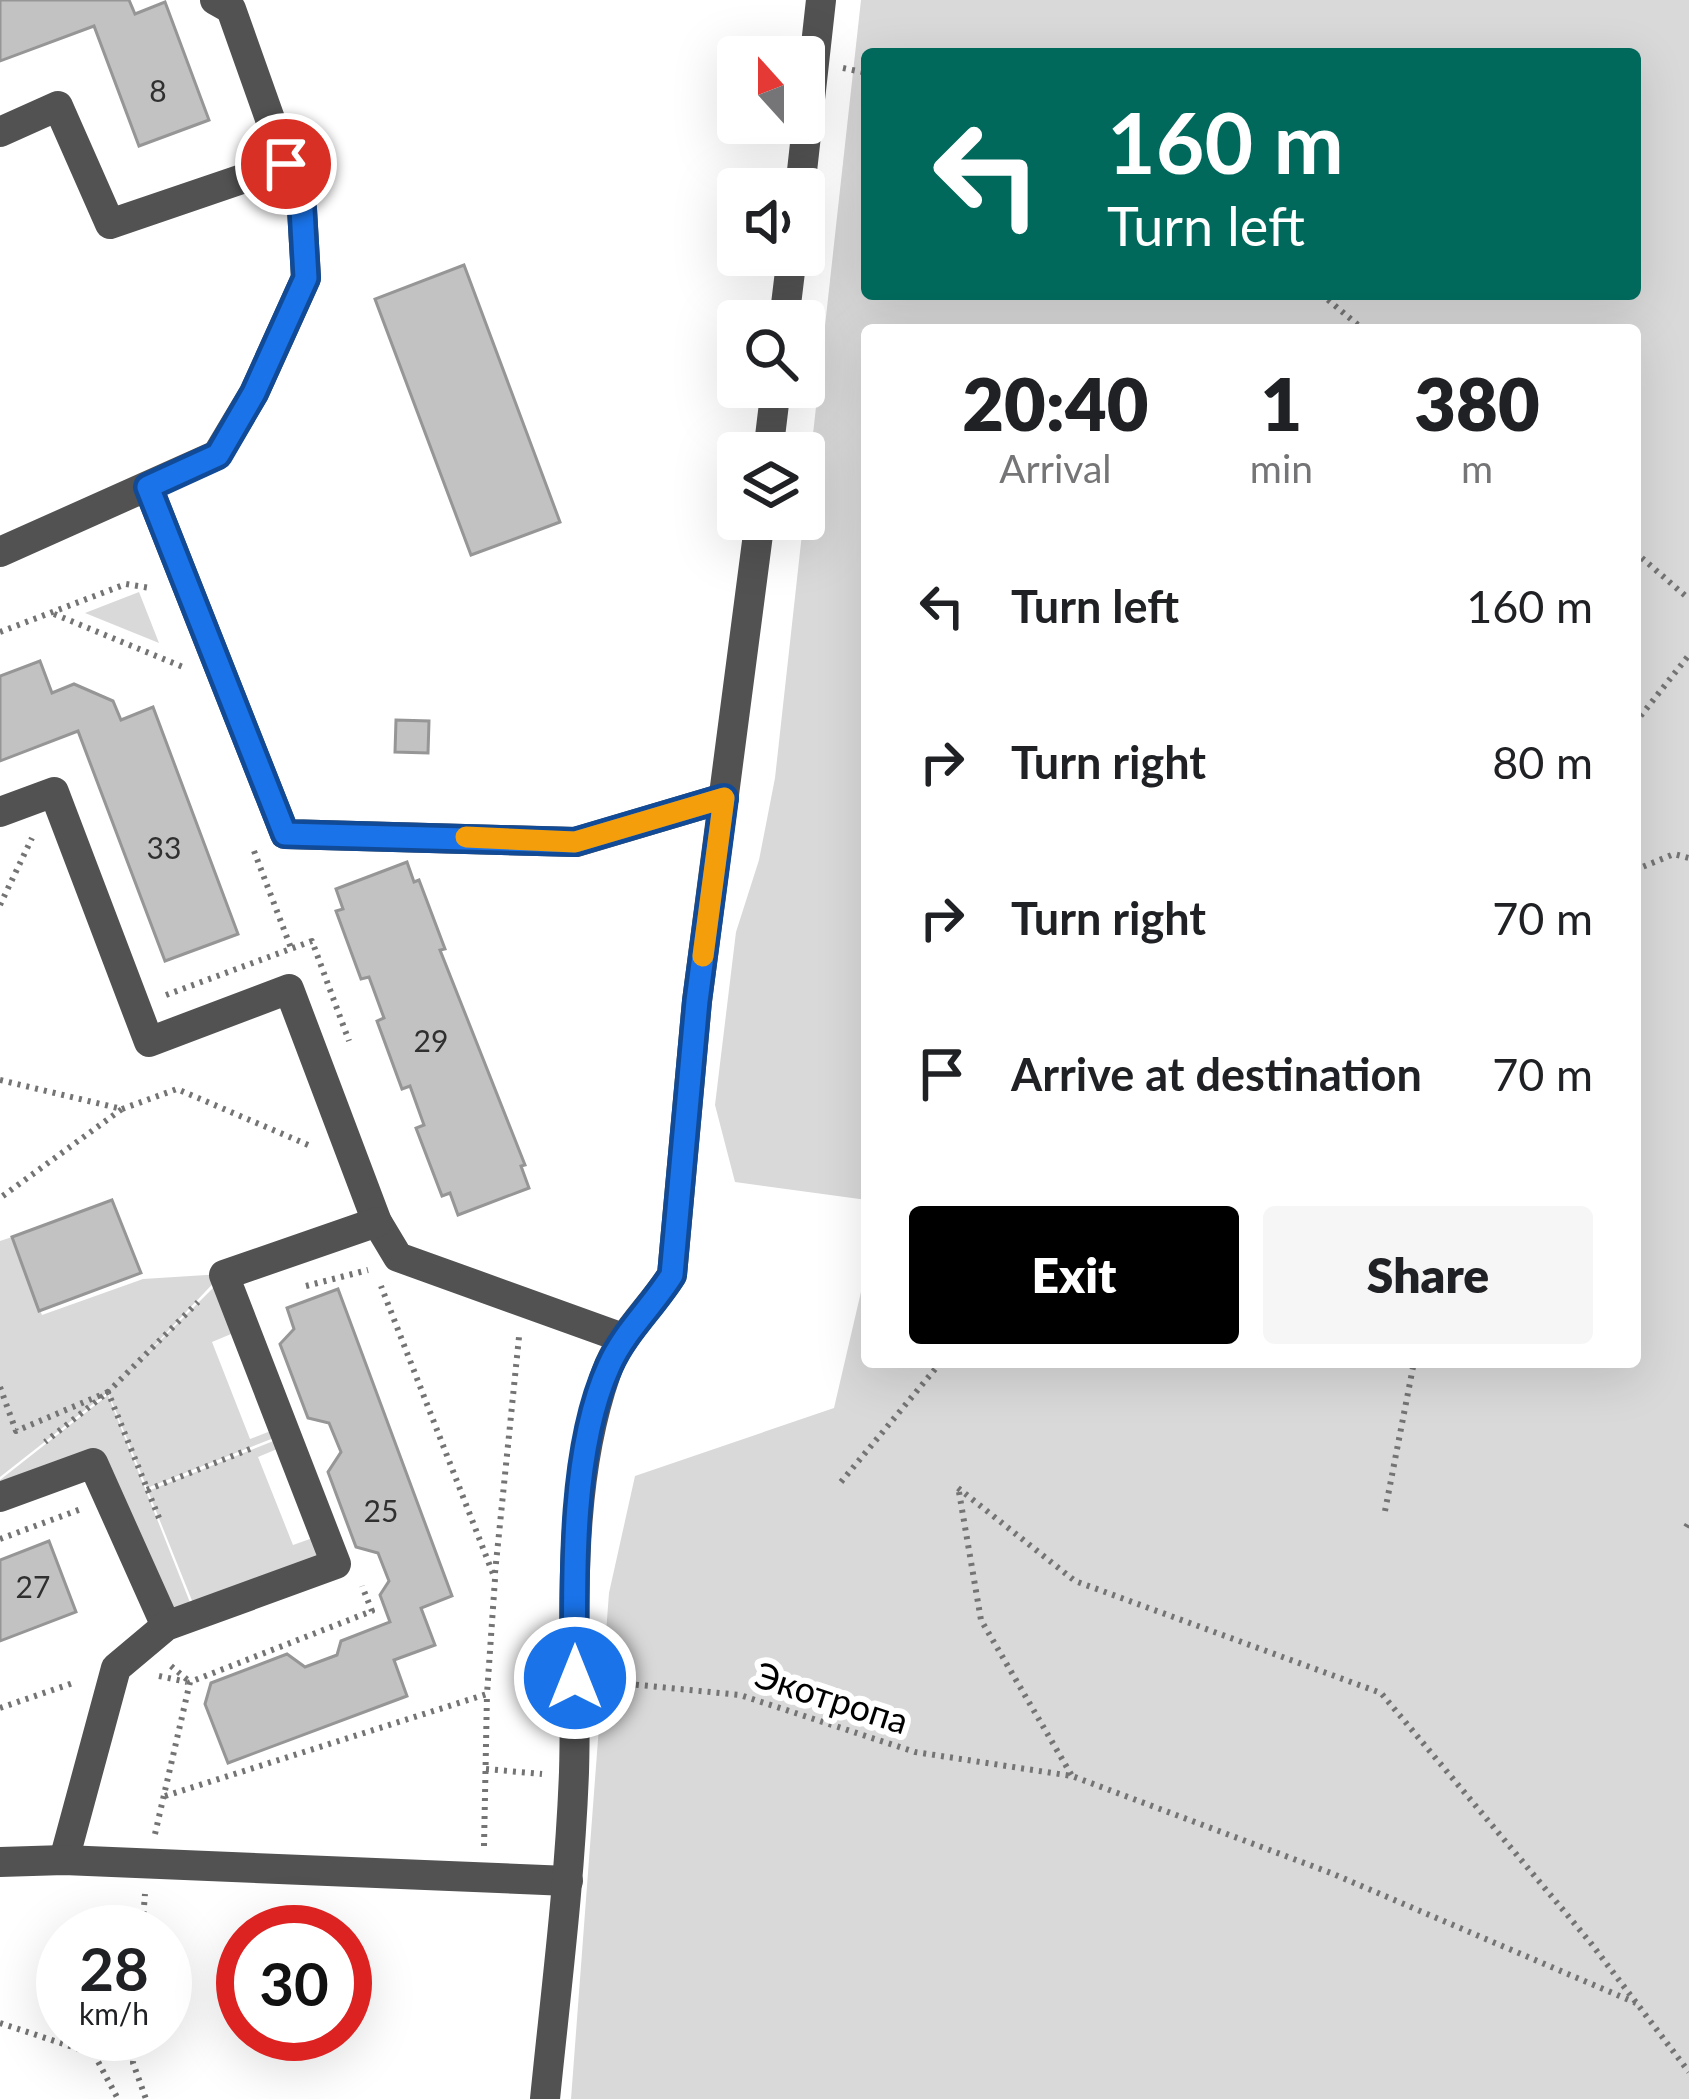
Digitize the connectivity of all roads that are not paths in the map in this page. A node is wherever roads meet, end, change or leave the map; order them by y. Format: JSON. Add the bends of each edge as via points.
{"nodes":[{"id":1,"x":215,"y":0,"type":"edge"},
{"id":2,"x":821,"y":0,"type":"edge"},
{"id":3,"x":0,"y":132,"type":"edge"},
{"id":4,"x":286,"y":164,"type":"junction"},
{"id":5,"x":802,"y":168,"type":"edge"},
{"id":6,"x":148,"y":487,"type":"junction"},
{"id":7,"x":757,"y":540,"type":"edge"},
{"id":8,"x":0,"y":552,"type":"edge"},
{"id":9,"x":724,"y":798,"type":"junction"},
{"id":10,"x":0,"y":812,"type":"edge"},
{"id":11,"x":377,"y":1222,"type":"junction"},
{"id":12,"x":623,"y":1338,"type":"junction"},
{"id":13,"x":0,"y":1497,"type":"edge"},
{"id":14,"x":155,"y":1636,"type":"junction"},
{"id":15,"x":64,"y":1860,"type":"junction"},
{"id":16,"x":0,"y":1862,"type":"edge"},
{"id":17,"x":568,"y":1881,"type":"junction"},
{"id":18,"x":545,"y":2099,"type":"edge"}],
"edges":[{"from":1,"to":4,"type":"street","via":[[231,9]]},
{"from":2,"to":5,"type":"street"},
{"from":3,"to":4,"type":"street","via":[[58,106],[110,224]]},
{"from":4,"to":6,"type":"street","via":[[302,209],[306,278],[218,455]]},
{"from":6,"to":8,"type":"street"},
{"from":6,"to":9,"type":"street","via":[[285,834],[575,842]]},
{"from":7,"to":9,"type":"street"},
{"from":9,"to":12,"type":"street","via":[[672,1275]]},
{"from":10,"to":11,"type":"street","via":[[54,792],[148,1042],[289,989]]},
{"from":11,"to":12,"type":"street","via":[[398,1257]]},
{"from":11,"to":14,"type":"street","via":[[224,1275],[336,1564]]},
{"from":12,"to":17,"type":"street","via":[[606,1372],[582,1477]]},
{"from":13,"to":14,"type":"street","via":[[93,1463]]},
{"from":14,"to":15,"type":"street","via":[[116,1668]]},
{"from":15,"to":16,"type":"street"},
{"from":15,"to":17,"type":"street"},
{"from":17,"to":18,"type":"street"}]}
